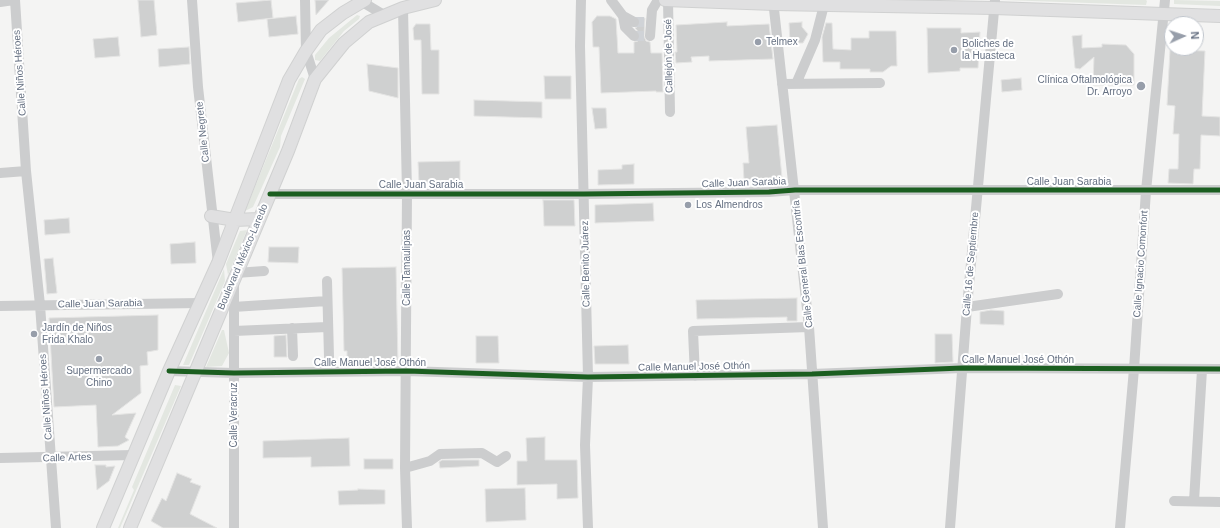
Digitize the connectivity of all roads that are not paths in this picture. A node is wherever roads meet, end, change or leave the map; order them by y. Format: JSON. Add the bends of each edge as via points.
{"nodes":[{"id":1,"x":15,"y":0,"type":"edge"},
{"id":2,"x":192,"y":0,"type":"edge"},
{"id":3,"x":304,"y":0,"type":"edge"},
{"id":4,"x":435,"y":0,"type":"edge"},
{"id":5,"x":581,"y":0,"type":"edge"},
{"id":6,"x":611,"y":0,"type":"edge"},
{"id":7,"x":658,"y":0,"type":"edge"},
{"id":8,"x":665,"y":0,"type":"edge"},
{"id":9,"x":668,"y":0,"type":"edge"},
{"id":10,"x":1165,"y":0,"type":"edge"},
{"id":11,"x":362,"y":1,"type":"edge"},
{"id":12,"x":0,"y":2,"type":"edge"},
{"id":13,"x":774,"y":2,"type":"edge"},
{"id":14,"x":824,"y":4,"type":"junction"},
{"id":15,"x":994,"y":4,"type":"edge"},
{"id":16,"x":402,"y":8,"type":"junction"},
{"id":17,"x":1162,"y":13,"type":"junction"},
{"id":18,"x":384,"y":15,"type":"junction"},
{"id":19,"x":623,"y":16,"type":"junction"},
{"id":20,"x":1220,"y":16,"type":"edge"},
{"id":21,"x":634,"y":22,"type":"tunnel mouth"},
{"id":22,"x":634,"y":36,"type":"dead end"},
{"id":23,"x":650,"y":36,"type":"dead end"},
{"id":24,"x":306,"y":51,"type":"junction"},
{"id":25,"x":315,"y":79,"type":"junction"},
{"id":26,"x":880,"y":83,"type":"dead end"},
{"id":27,"x":782,"y":84,"type":"junction"},
{"id":28,"x":796,"y":84,"type":"junction"},
{"id":29,"x":670,"y":112,"type":"dead end"},
{"id":30,"x":26,"y":171,"type":"junction"},
{"id":31,"x":0,"y":173,"type":"edge"},
{"id":32,"x":795,"y":190,"type":"junction"},
{"id":33,"x":1220,"y":190,"type":"edge"},
{"id":34,"x":978,"y":191,"type":"junction"},
{"id":35,"x":1146,"y":191,"type":"junction"},
{"id":36,"x":270,"y":194,"type":"junction"},
{"id":37,"x":407,"y":194,"type":"junction"},
{"id":38,"x":584,"y":194,"type":"junction"},
{"id":39,"x":212,"y":216,"type":"junction"},
{"id":40,"x":258,"y":219,"type":"junction"},
{"id":41,"x":235,"y":220,"type":"junction"},
{"id":42,"x":218,"y":263,"type":"junction"},
{"id":43,"x":264,"y":271,"type":"dead end"},
{"id":44,"x":235,"y":275,"type":"junction"},
{"id":45,"x":327,"y":281,"type":"dead end"},
{"id":46,"x":1058,"y":294,"type":"dead end"},
{"id":47,"x":327,"y":301,"type":"junction"},
{"id":48,"x":200,"y":303,"type":"junction"},
{"id":49,"x":40,"y":305,"type":"junction"},
{"id":50,"x":0,"y":306,"type":"edge"},
{"id":51,"x":233,"y":307,"type":"junction"},
{"id":52,"x":967,"y":307,"type":"junction"},
{"id":53,"x":327,"y":327,"type":"junction"},
{"id":54,"x":809,"y":327,"type":"junction"},
{"id":55,"x":292,"y":328,"type":"junction"},
{"id":56,"x":234,"y":331,"type":"junction"},
{"id":57,"x":294,"y":356,"type":"dead end"},
{"id":58,"x":329,"y":357,"type":"dead end"},
{"id":59,"x":962,"y":368,"type":"junction"},
{"id":60,"x":1134,"y":369,"type":"junction"},
{"id":61,"x":1220,"y":369,"type":"edge"},
{"id":62,"x":1202,"y":370,"type":"junction"},
{"id":63,"x":169,"y":371,"type":"junction"},
{"id":64,"x":196,"y":371,"type":"junction"},
{"id":65,"x":407,"y":371,"type":"junction"},
{"id":66,"x":234,"y":373,"type":"junction"},
{"id":67,"x":812,"y":374,"type":"junction"},
{"id":68,"x":695,"y":376,"type":"junction"},
{"id":69,"x":588,"y":377,"type":"junction"},
{"id":70,"x":133,"y":455,"type":"junction"},
{"id":71,"x":506,"y":456,"type":"dead end"},
{"id":72,"x":0,"y":458,"type":"edge"},
{"id":73,"x":50,"y":459,"type":"junction"},
{"id":74,"x":405,"y":468,"type":"junction"},
{"id":75,"x":1174,"y":501,"type":"dead end"},
{"id":76,"x":1194,"y":502,"type":"junction"},
{"id":77,"x":1220,"y":502,"type":"edge"},
{"id":78,"x":56,"y":528,"type":"edge"},
{"id":79,"x":103,"y":528,"type":"edge"},
{"id":80,"x":130,"y":528,"type":"edge"},
{"id":81,"x":234,"y":528,"type":"edge"},
{"id":82,"x":407,"y":528,"type":"edge"},
{"id":83,"x":588,"y":528,"type":"edge"},
{"id":84,"x":823,"y":528,"type":"edge"},
{"id":85,"x":950,"y":528,"type":"edge"},
{"id":86,"x":1120,"y":528,"type":"edge"}],
"edges":[{"from":1,"to":12,"type":"street"},
{"from":1,"to":30,"type":"street","name":"Calle Niños Héroes"},
{"from":2,"to":39,"type":"street","name":"Calle Negrete","via":[[198,87]]},
{"from":3,"to":24,"type":"street"},
{"from":4,"to":16,"type":"main road","name":"Boulevard México-Laredo"},
{"from":5,"to":38,"type":"street","name":"Calle Benito Juárez"},
{"from":6,"to":19,"type":"street"},
{"from":7,"to":23,"type":"street","via":[[652,10]]},
{"from":8,"to":9,"type":"main road"},
{"from":9,"to":13,"type":"main road"},
{"from":9,"to":29,"type":"street","name":"Callejón de José"},
{"from":10,"to":17,"type":"street","name":"Calle Ignacio Comonfort"},
{"from":11,"to":18,"type":"street"},
{"from":11,"to":24,"type":"main road","name":"Boulevard México-Laredo","via":[[321,30]]},
{"from":13,"to":14,"type":"main road"},
{"from":13,"to":27,"type":"street","name":"Calle General Blas Escontría"},
{"from":14,"to":15,"type":"main road"},
{"from":14,"to":28,"type":"street","via":[[815,40]]},
{"from":15,"to":17,"type":"main road"},
{"from":15,"to":34,"type":"street","name":"Calle 16 de Septiembre"},
{"from":16,"to":18,"type":"main road","name":"Boulevard México-Laredo"},
{"from":16,"to":37,"type":"street","name":"Calle Tamaulipas"},
{"from":17,"to":20,"type":"main road"},
{"from":17,"to":35,"type":"street","name":"Calle Ignacio Comonfort"},
{"from":18,"to":25,"type":"main road","name":"Boulevard México-Laredo","via":[[370,22],[344,43]]},
{"from":19,"to":21,"type":"street"},
{"from":19,"to":22,"type":"street","via":[[626,28]]},
{"from":24,"to":25,"type":"street"},
{"from":24,"to":41,"type":"main road","name":"Boulevard México-Laredo","via":[[290,80]]},
{"from":25,"to":36,"type":"main road","name":"Boulevard México-Laredo"},
{"from":26,"to":28,"type":"street"},
{"from":27,"to":28,"type":"street"},
{"from":27,"to":32,"type":"street","name":"Calle General Blas Escontría"},
{"from":30,"to":31,"type":"street"},
{"from":30,"to":49,"type":"street","name":"Calle Niños Héroes"},
{"from":32,"to":34,"type":"street","name":"Calle Juan Sarabia"},
{"from":32,"to":38,"type":"street","name":"Calle Juan Sarabia"},
{"from":32,"to":54,"type":"street","name":"Calle General Blas Escontría"},
{"from":33,"to":35,"type":"street","name":"Calle Juan Sarabia"},
{"from":34,"to":35,"type":"street","name":"Calle Juan Sarabia"},
{"from":34,"to":52,"type":"street","name":"Calle 16 de Septiembre"},
{"from":35,"to":60,"type":"street","name":"Calle Ignacio Comonfort"},
{"from":36,"to":37,"type":"street","name":"Calle Juan Sarabia"},
{"from":36,"to":40,"type":"main road","name":"Boulevard México-Laredo"},
{"from":37,"to":38,"type":"street","name":"Calle Juan Sarabia"},
{"from":37,"to":65,"type":"street","name":"Calle Tamaulipas"},
{"from":38,"to":69,"type":"street","name":"Calle Benito Juárez"},
{"from":39,"to":41,"type":"main road"},
{"from":39,"to":42,"type":"street","name":"Calle Negrete"},
{"from":40,"to":41,"type":"main road"},
{"from":40,"to":44,"type":"main road","name":"Boulevard México-Laredo"},
{"from":41,"to":42,"type":"main road","name":"Boulevard México-Laredo"},
{"from":42,"to":48,"type":"main road","name":"Boulevard México-Laredo"},
{"from":43,"to":44,"type":"street"},
{"from":44,"to":51,"type":"street","name":"Calle Veracruz"},
{"from":44,"to":64,"type":"main road","name":"Boulevard México-Laredo"},
{"from":45,"to":47,"type":"street"},
{"from":46,"to":52,"type":"street"},
{"from":47,"to":51,"type":"street"},
{"from":47,"to":53,"type":"street"},
{"from":48,"to":49,"type":"street","name":"Calle Juan Sarabia"},
{"from":48,"to":63,"type":"main road","name":"Boulevard México-Laredo"},
{"from":49,"to":50,"type":"street","name":"Calle Juan Sarabia"},
{"from":49,"to":73,"type":"street","name":"Calle Niños Héroes"},
{"from":51,"to":56,"type":"street","name":"Calle Veracruz"},
{"from":52,"to":59,"type":"street","name":"Calle 16 de Septiembre"},
{"from":53,"to":55,"type":"street"},
{"from":53,"to":58,"type":"street"},
{"from":54,"to":67,"type":"street","name":"Calle General Blas Escontría"},
{"from":54,"to":68,"type":"street","via":[[693,331]]},
{"from":55,"to":56,"type":"street"},
{"from":55,"to":57,"type":"street"},
{"from":56,"to":66,"type":"street","name":"Calle Veracruz"},
{"from":59,"to":60,"type":"street","name":"Calle Manuel José Othón"},
{"from":59,"to":67,"type":"street","name":"Calle Manuel José Othón"},
{"from":59,"to":85,"type":"street","name":"Calle 16 de Septiembre"},
{"from":60,"to":62,"type":"street","name":"Calle Manuel José Othón"},
{"from":60,"to":86,"type":"street","name":"Calle Ignacio Comonfort"},
{"from":61,"to":62,"type":"street","name":"Calle Manuel José Othón"},
{"from":62,"to":76,"type":"street"},
{"from":63,"to":64,"type":"street","name":"Calle Manuel José Othón"},
{"from":63,"to":70,"type":"main road","name":"Boulevard México-Laredo"},
{"from":64,"to":66,"type":"street","name":"Calle Manuel José Othón"},
{"from":64,"to":80,"type":"main road","name":"Boulevard México-Laredo"},
{"from":65,"to":66,"type":"street","name":"Calle Manuel José Othón"},
{"from":65,"to":69,"type":"street","name":"Calle Manuel José Othón"},
{"from":65,"to":74,"type":"street","name":"Calle Tamaulipas"},
{"from":66,"to":81,"type":"street","name":"Calle Veracruz"},
{"from":67,"to":68,"type":"street","name":"Calle Manuel José Othón"},
{"from":67,"to":84,"type":"street","name":"Calle General Blas Escontría"},
{"from":68,"to":69,"type":"street","name":"Calle Manuel José Othón"},
{"from":69,"to":83,"type":"street","name":"Calle Benito Juárez","via":[[585,445]]},
{"from":70,"to":73,"type":"street","name":"Calle Artes"},
{"from":70,"to":79,"type":"main road","name":"Boulevard México-Laredo"},
{"from":71,"to":74,"type":"street","via":[[497,462],[482,454],[440,454],[430,461]]},
{"from":72,"to":73,"type":"street","name":"Calle Artes"},
{"from":73,"to":78,"type":"street","name":"Calle Niños Héroes"},
{"from":74,"to":82,"type":"street","name":"Calle Tamaulipas"},
{"from":75,"to":76,"type":"street"},
{"from":76,"to":77,"type":"street"}]}
